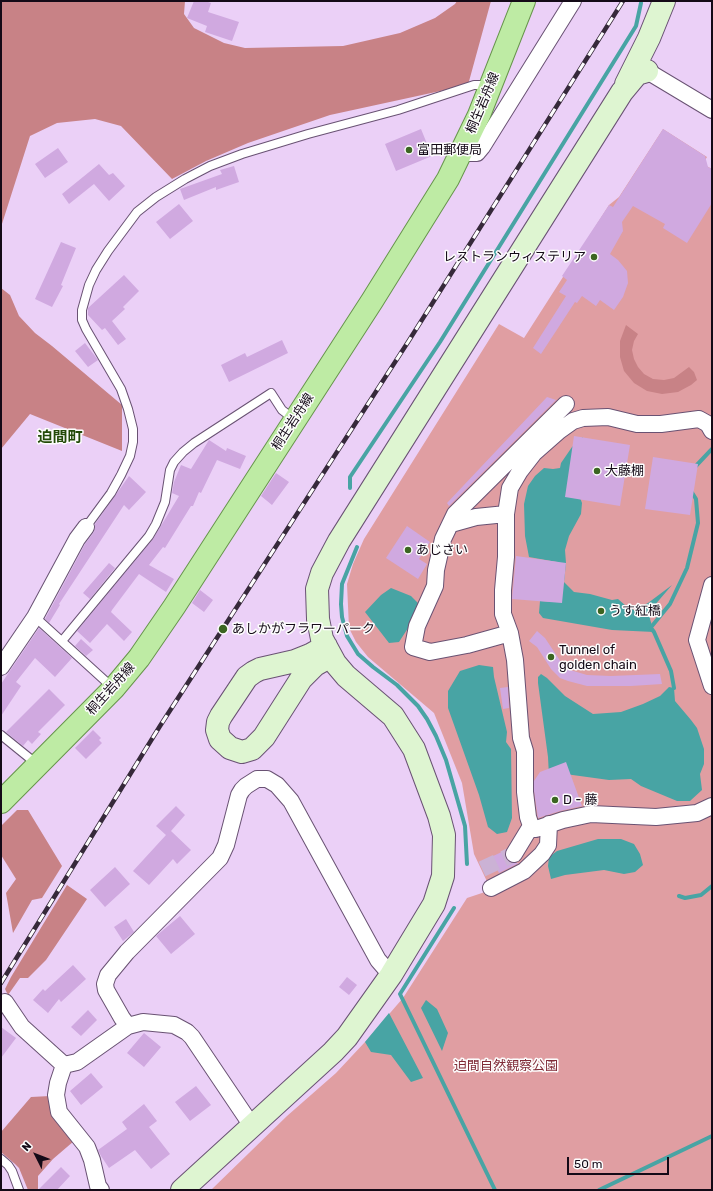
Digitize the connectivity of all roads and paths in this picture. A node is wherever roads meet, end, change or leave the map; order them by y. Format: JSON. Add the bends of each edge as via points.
{"nodes":[{"id":1,"x":524,"y":1,"type":"edge"},
{"id":2,"x":573,"y":1,"type":"edge"},
{"id":3,"x":664,"y":1,"type":"edge"},
{"id":4,"x":647,"y":71,"type":"joint"},
{"id":5,"x":489,"y":89,"type":"junction"},
{"id":6,"x":622,"y":92,"type":"junction"},
{"id":7,"x":712,"y":110,"type":"edge"},
{"id":8,"x":463,"y":150,"type":"junction"},
{"id":9,"x":295,"y":420,"type":"junction"},
{"id":10,"x":573,"y":422,"type":"junction"},
{"id":11,"x":712,"y":431,"type":"edge"},
{"id":12,"x":506,"y":514,"type":"junction"},
{"id":13,"x":451,"y":524,"type":"junction"},
{"id":14,"x":86,"y":527,"type":"joint"},
{"id":15,"x":712,"y":585,"type":"edge"},
{"id":16,"x":35,"y":617,"type":"junction"},
{"id":17,"x":510,"y":633,"type":"junction"},
{"id":18,"x":62,"y":641,"type":"junction"},
{"id":19,"x":328,"y":651,"type":"junction"},
{"id":20,"x":1,"y":667,"type":"edge"},
{"id":21,"x":712,"y":686,"type":"edge"},
{"id":22,"x":114,"y":688,"type":"junction"},
{"id":23,"x":1,"y":734,"type":"edge"},
{"id":24,"x":38,"y":766,"type":"junction"},
{"id":25,"x":1,"y":802,"type":"edge"},
{"id":26,"x":712,"y":806,"type":"edge"},
{"id":27,"x":549,"y":824,"type":"junction"},
{"id":28,"x":532,"y":826,"type":"junction"},
{"id":29,"x":514,"y":854,"type":"tunnel mouth"},
{"id":30,"x":491,"y":888,"type":"dead end"},
{"id":31,"x":391,"y":976,"type":"junction"},
{"id":32,"x":3,"y":998,"type":"edge"},
{"id":33,"x":128,"y":1026,"type":"junction"},
{"id":34,"x":64,"y":1065,"type":"junction"},
{"id":35,"x":252,"y":1126,"type":"junction"},
{"id":36,"x":1,"y":1159,"type":"edge"},
{"id":37,"x":19,"y":1190,"type":"edge"},
{"id":38,"x":101,"y":1190,"type":"edge"},
{"id":39,"x":182,"y":1190,"type":"edge"}],
"edges":[{"from":1,"to":5,"type":"main road","name":"桐生岩舟線"},
{"from":2,"to":8,"type":"street","via":[[482,147],[477,153]]},
{"from":3,"to":6,"type":"street"},
{"from":4,"to":6,"type":"street","via":[[637,74]]},
{"from":4,"to":7,"type":"street"},
{"from":5,"to":8,"type":"main road","name":"桐生岩舟線"},
{"from":5,"to":14,"type":"lane","via":[[474,85],[398,110],[242,154],[185,179],[156,196],[137,212],[96,270],[82,310],[82,320],[86,329],[121,389],[133,429],[130,456],[121,475],[111,494]]},
{"from":6,"to":19,"type":"street","via":[[339,541],[322,573],[317,589],[317,601],[322,639]]},
{"from":8,"to":9,"type":"main road","name":"桐生岩舟線","via":[[421,224]]},
{"from":9,"to":18,"type":"lane","via":[[282,410],[270,393],[183,452],[170,470],[165,502],[149,536]]},
{"from":9,"to":22,"type":"main road","name":"桐生岩舟線","via":[[174,607],[139,658]]},
{"from":10,"to":11,"type":"street","via":[[584,418],[608,417],[637,424],[699,419],[708,424]]},
{"from":10,"to":12,"type":"street","via":[[534,453],[520,471],[510,488]]},
{"from":10,"to":13,"type":"street","via":[[565,400],[455,514]]},
{"from":12,"to":13,"type":"street","via":[[476,517]]},
{"from":12,"to":17,"type":"street","via":[[503,614]]},
{"from":13,"to":17,"type":"street","via":[[443,540],[435,586],[417,626],[413,647],[430,652],[467,646]]},
{"from":14,"to":16,"type":"street","via":[[77,538]]},
{"from":15,"to":21,"type":"street","via":[[698,640]]},
{"from":16,"to":18,"type":"lane"},
{"from":16,"to":20,"type":"street"},
{"from":17,"to":28,"type":"street","via":[[525,751],[527,811]]},
{"from":18,"to":22,"type":"lane"},
{"from":19,"to":19,"type":"street","via":[[302,679],[264,737],[252,749],[242,752],[230,748],[220,739],[218,722],[247,677],[264,668]]},
{"from":19,"to":31,"type":"street","via":[[346,676],[393,716],[414,749],[444,835],[443,876],[434,904]]},
{"from":22,"to":24,"type":"main road","name":"桐生岩舟線"},
{"from":23,"to":24,"type":"lane"},
{"from":24,"to":25,"type":"main road","name":"桐生岩舟線"},
{"from":26,"to":27,"type":"street","via":[[697,813],[656,817],[591,814]]},
{"from":27,"to":28,"type":"street","via":[[536,829]]},
{"from":27,"to":30,"type":"street","via":[[548,844],[542,854],[524,872]]},
{"from":28,"to":29,"type":"street"},
{"from":31,"to":33,"type":"street","via":[[378,960],[292,801],[277,785],[267,779],[257,779],[246,786],[239,795],[220,858],[127,952],[108,975],[104,984],[106,990]]},
{"from":31,"to":35,"type":"street","via":[[347,1037]]},
{"from":32,"to":34,"type":"street","via":[[22,1027]]},
{"from":33,"to":34,"type":"street","via":[[77,1062]]},
{"from":33,"to":35,"type":"street","via":[[148,1022],[174,1025],[187,1032]]},
{"from":34,"to":38,"type":"street","via":[[56,1095],[58,1112],[87,1147]]},
{"from":35,"to":39,"type":"street"},
{"from":36,"to":37,"type":"lane","via":[[12,1171]]}]}
